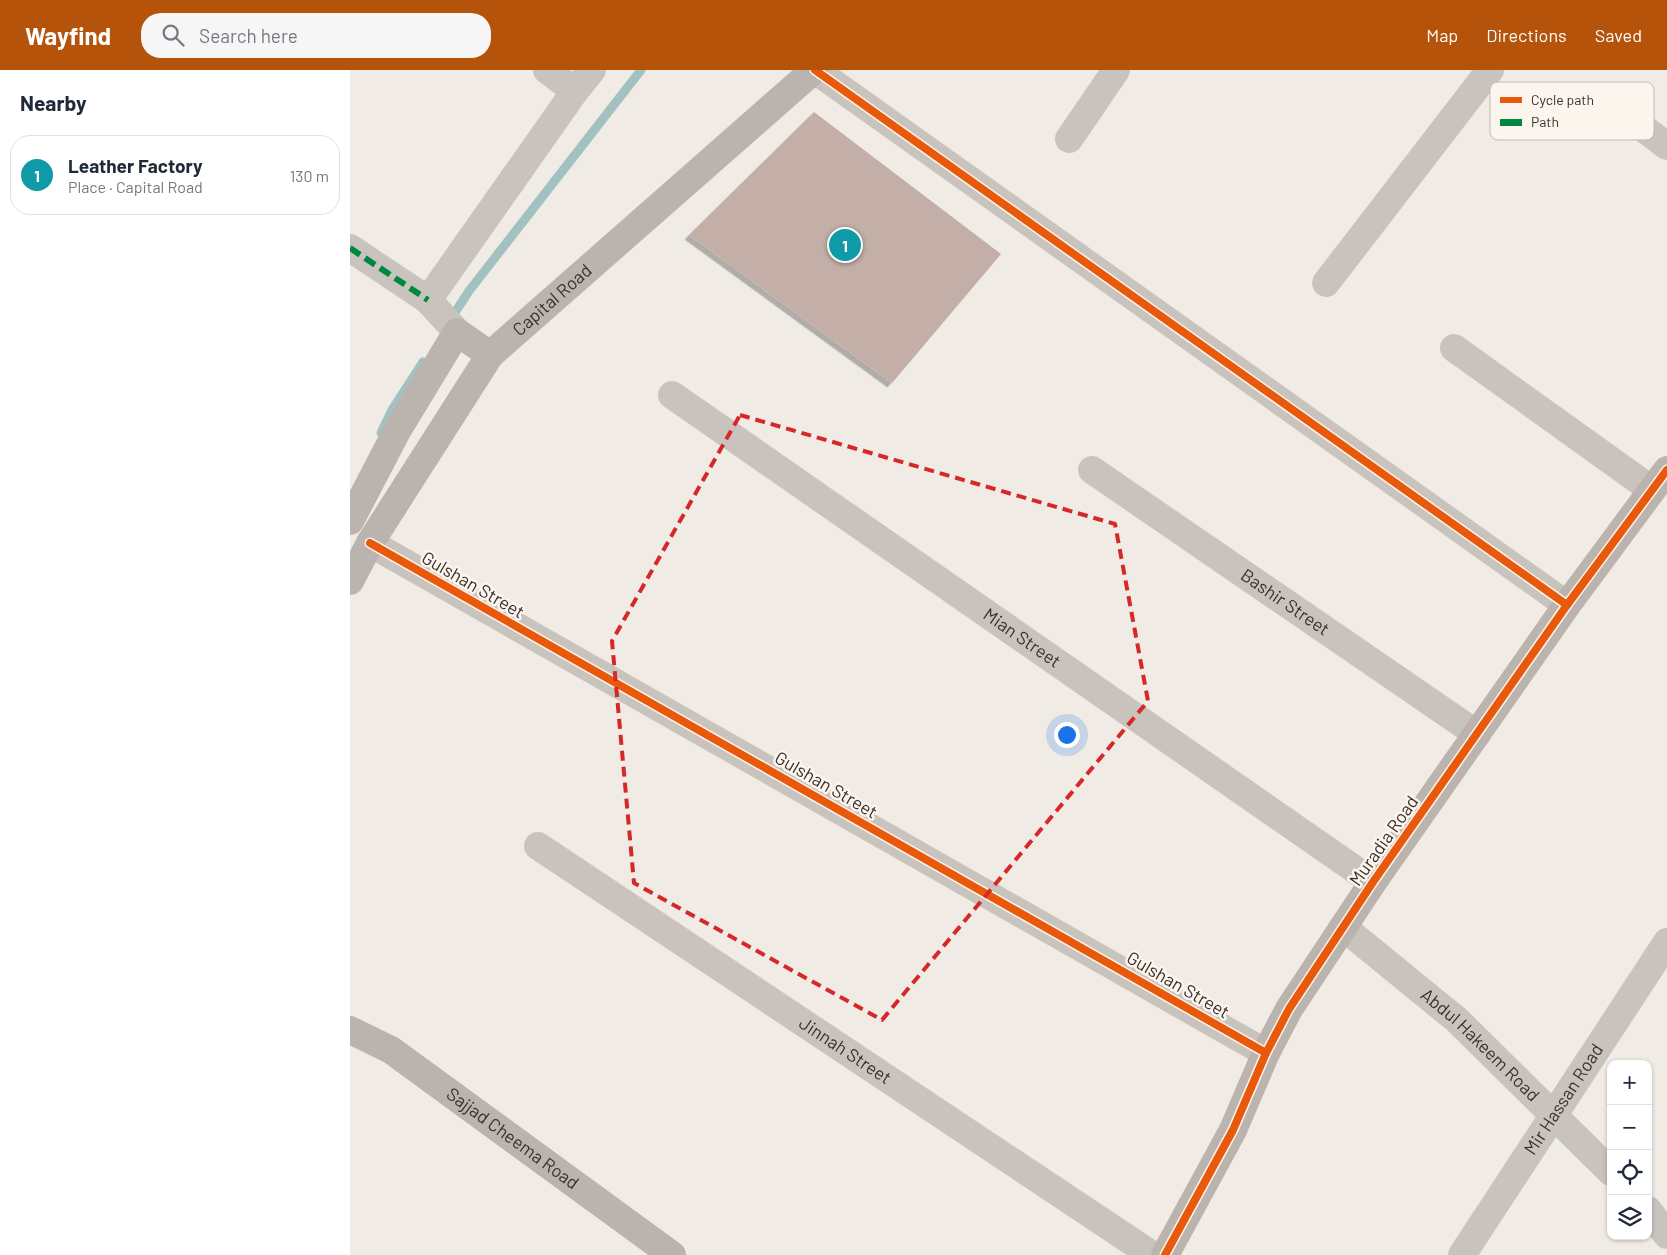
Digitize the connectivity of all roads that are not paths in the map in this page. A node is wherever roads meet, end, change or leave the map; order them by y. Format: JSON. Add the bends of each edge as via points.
{"nodes":[{"id":1,"x":547,"y":70,"type":"edge"},
{"id":2,"x":592,"y":70,"type":"edge"},
{"id":3,"x":815,"y":70,"type":"edge"},
{"id":4,"x":1116,"y":70,"type":"edge"},
{"id":5,"x":1490,"y":70,"type":"edge"},
{"id":6,"x":575,"y":91,"type":"junction"},
{"id":7,"x":1654,"y":136,"type":"edge"},
{"id":8,"x":1069,"y":139,"type":"dead end"},
{"id":9,"x":1667,"y":146,"type":"edge"},
{"id":10,"x":350,"y":248,"type":"edge"},
{"id":11,"x":1326,"y":283,"type":"dead end"},
{"id":12,"x":428,"y":300,"type":"junction"},
{"id":13,"x":457,"y":332,"type":"junction"},
{"id":14,"x":1454,"y":348,"type":"dead end"},
{"id":15,"x":490,"y":355,"type":"junction"},
{"id":16,"x":672,"y":395,"type":"dead end"},
{"id":17,"x":1092,"y":470,"type":"dead end"},
{"id":18,"x":1659,"y":480,"type":"edge"},
{"id":19,"x":350,"y":521,"type":"edge"},
{"id":20,"x":370,"y":543,"type":"junction"},
{"id":21,"x":350,"y":581,"type":"edge"},
{"id":22,"x":1567,"y":605,"type":"junction"},
{"id":23,"x":1477,"y":734,"type":"junction"},
{"id":24,"x":538,"y":846,"type":"dead end"},
{"id":25,"x":1373,"y":882,"type":"junction"},
{"id":26,"x":1343,"y":927,"type":"junction"},
{"id":27,"x":1667,"y":942,"type":"edge"},
{"id":28,"x":350,"y":1030,"type":"edge"},
{"id":29,"x":1266,"y":1053,"type":"junction"},
{"id":30,"x":1554,"y":1114,"type":"junction"},
{"id":31,"x":1607,"y":1168,"type":"edge"},
{"id":32,"x":1652,"y":1215,"type":"edge"},
{"id":33,"x":1667,"y":1235,"type":"edge"},
{"id":34,"x":672,"y":1255,"type":"edge"},
{"id":35,"x":1152,"y":1255,"type":"edge"},
{"id":36,"x":1166,"y":1255,"type":"edge"},
{"id":37,"x":1462,"y":1255,"type":"edge"}],
"edges":[{"from":1,"to":6,"type":"street"},
{"from":2,"to":6,"type":"street"},
{"from":3,"to":15,"type":"street","name":"Capital Road"},
{"from":3,"to":22,"type":"street"},
{"from":4,"to":8,"type":"street"},
{"from":5,"to":11,"type":"street"},
{"from":6,"to":12,"type":"street"},
{"from":7,"to":9,"type":"street"},
{"from":10,"to":12,"type":"street"},
{"from":12,"to":13,"type":"street"},
{"from":13,"to":15,"type":"street"},
{"from":13,"to":19,"type":"street","via":[[397,431]]},
{"from":14,"to":18,"type":"street"},
{"from":15,"to":20,"type":"street","name":"Capital Road"},
{"from":16,"to":25,"type":"street","name":"Mian Street"},
{"from":17,"to":23,"type":"street","name":"Bashir Street"},
{"from":18,"to":22,"type":"street","name":"Muradia Road"},
{"from":20,"to":21,"type":"street","name":"Capital Road"},
{"from":20,"to":29,"type":"street","name":"Gulshan Street"},
{"from":22,"to":23,"type":"street","name":"Muradia Road"},
{"from":23,"to":25,"type":"street","name":"Muradia Road"},
{"from":24,"to":35,"type":"street","name":"Jinnah Street"},
{"from":25,"to":26,"type":"street","name":"Muradia Road"},
{"from":26,"to":29,"type":"street","name":"Muradia Road","via":[[1289,1008]]},
{"from":26,"to":30,"type":"street","name":"Abdul Hakeem Road","via":[[1457,1020]]},
{"from":27,"to":30,"type":"street","name":"Mir Hassan Road"},
{"from":28,"to":34,"type":"street","name":"Sajjad Cheema Road","via":[[391,1050]]},
{"from":29,"to":36,"type":"street","name":"Muradia Road","via":[[1233,1130]]},
{"from":30,"to":31,"type":"street","name":"Abdul Hakeem Road"},
{"from":30,"to":37,"type":"street","name":"Mir Hassan Road"},
{"from":32,"to":33,"type":"street"}]}
